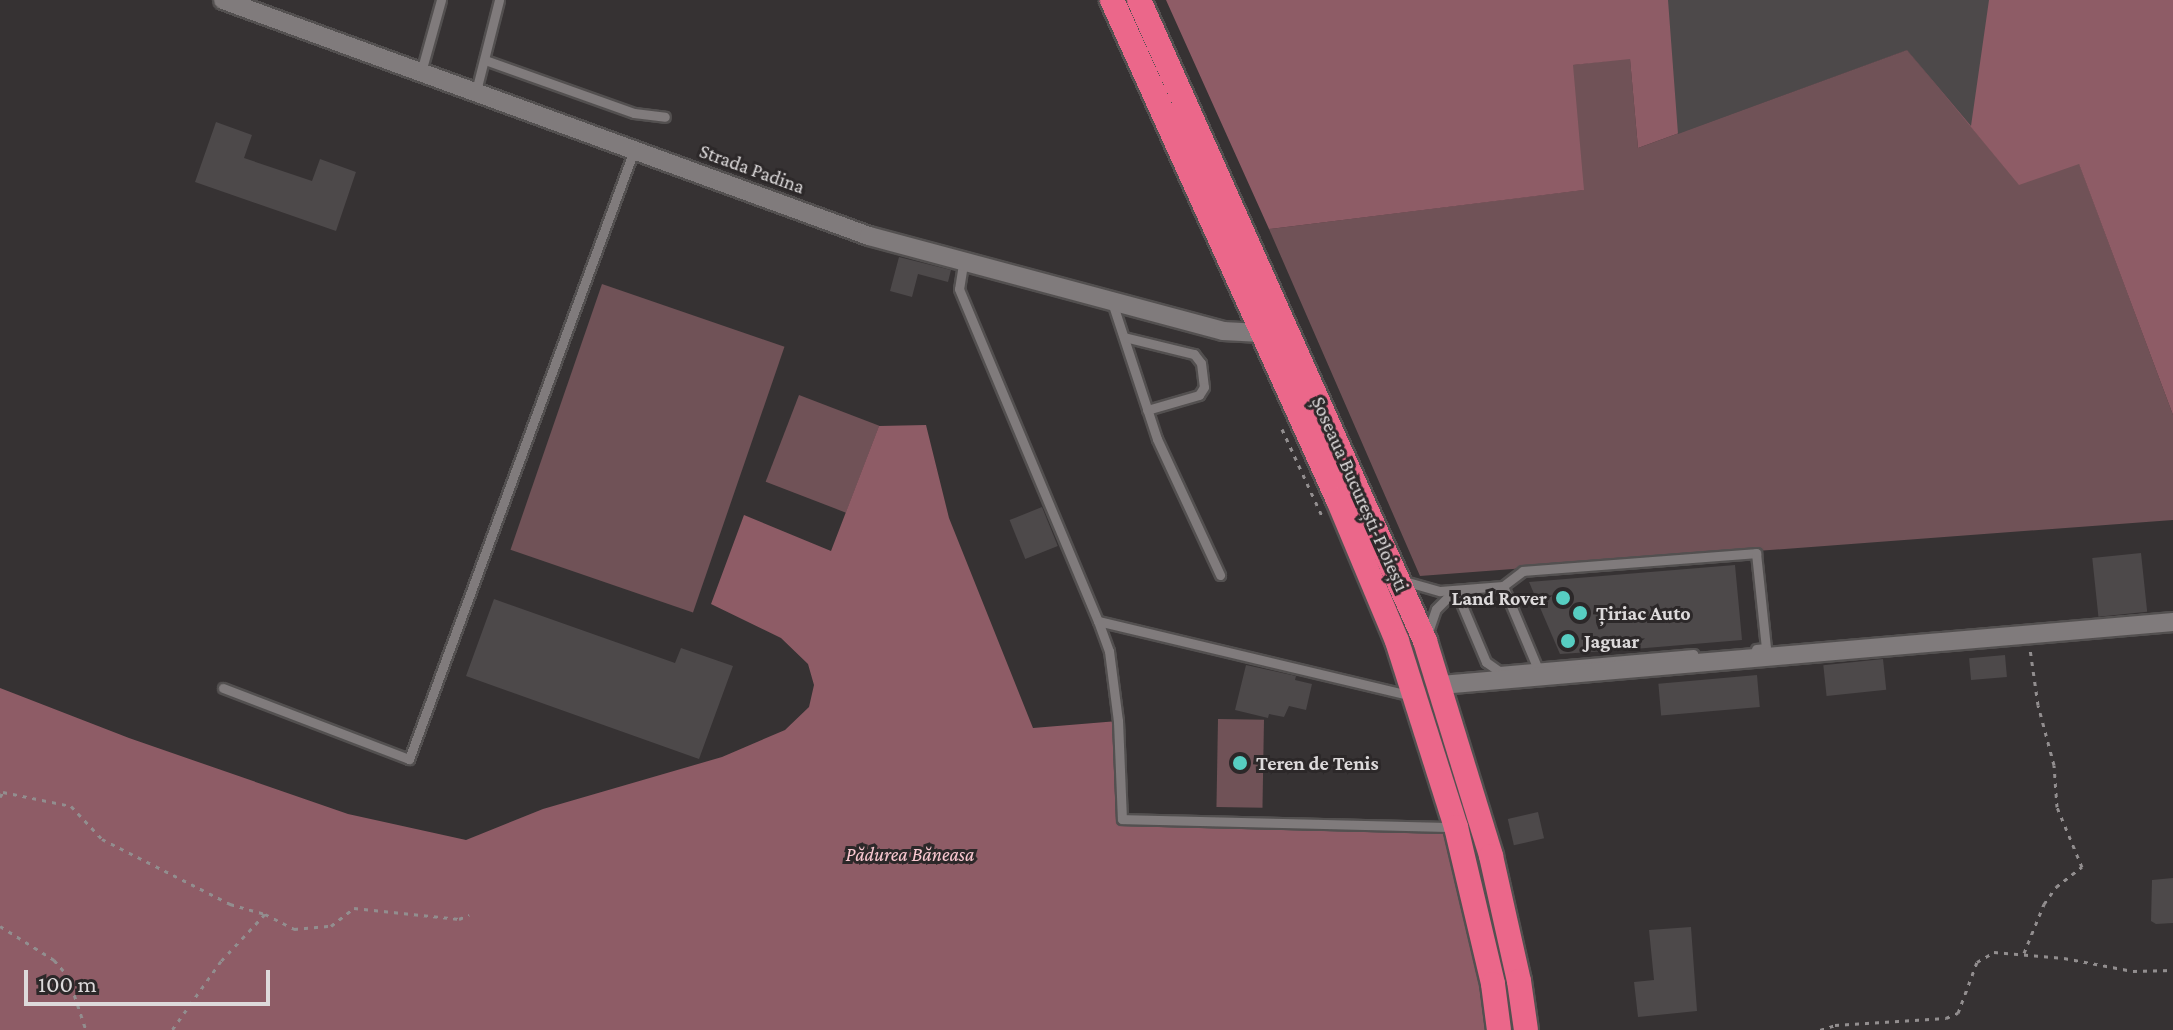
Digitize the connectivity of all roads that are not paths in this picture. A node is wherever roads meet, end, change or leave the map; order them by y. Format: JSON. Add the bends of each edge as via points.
{"nodes":[{"id":1,"x":441,"y":0,"type":"edge"},
{"id":2,"x":499,"y":0,"type":"edge"},
{"id":3,"x":1112,"y":0,"type":"edge"},
{"id":4,"x":1139,"y":0,"type":"edge"},
{"id":5,"x":231,"y":3,"type":"edge"},
{"id":6,"x":485,"y":60,"type":"junction"},
{"id":7,"x":421,"y":72,"type":"junction"},
{"id":8,"x":476,"y":91,"type":"junction"},
{"id":9,"x":665,"y":117,"type":"dead end"},
{"id":10,"x":634,"y":150,"type":"junction"},
{"id":11,"x":963,"y":264,"type":"junction"},
{"id":12,"x":1112,"y":302,"type":"junction"},
{"id":13,"x":1261,"y":333,"type":"junction"},
{"id":14,"x":1124,"y":337,"type":"junction"},
{"id":15,"x":1147,"y":410,"type":"junction"},
{"id":16,"x":1220,"y":575,"type":"dead end"},
{"id":17,"x":1400,"y":579,"type":"junction"},
{"id":18,"x":1503,"y":586,"type":"junction"},
{"id":19,"x":1456,"y":591,"type":"junction"},
{"id":20,"x":1098,"y":621,"type":"junction"},
{"id":21,"x":2173,"y":622,"type":"edge"},
{"id":22,"x":1425,"y":641,"type":"junction"},
{"id":23,"x":1537,"y":667,"type":"junction"},
{"id":24,"x":1441,"y":685,"type":"junction"},
{"id":25,"x":223,"y":688,"type":"dead end"},
{"id":26,"x":1417,"y":697,"type":"junction"},
{"id":27,"x":1456,"y":827,"type":"junction"},
{"id":28,"x":1499,"y":1030,"type":"edge"},
{"id":29,"x":1526,"y":1030,"type":"edge"}],
"edges":[{"from":1,"to":7,"type":"lane"},
{"from":2,"to":6,"type":"lane"},
{"from":3,"to":13,"type":"highway","name":"Șoseaua București-Ploiești"},
{"from":4,"to":17,"type":"highway","name":"Șoseaua București-Ploiești"},
{"from":5,"to":7,"type":"street","name":"Strada Padina"},
{"from":6,"to":8,"type":"lane"},
{"from":6,"to":9,"type":"lane","via":[[634,113]]},
{"from":7,"to":8,"type":"street","name":"Strada Padina"},
{"from":8,"to":10,"type":"street","name":"Strada Padina"},
{"from":10,"to":11,"type":"street","name":"Strada Padina","via":[[869,236]]},
{"from":10,"to":25,"type":"lane","via":[[409,759]]},
{"from":11,"to":12,"type":"street","name":"Strada Padina"},
{"from":11,"to":20,"type":"lane","via":[[959,289]]},
{"from":12,"to":13,"type":"street","name":"Strada Padina","via":[[1223,331]]},
{"from":12,"to":14,"type":"lane"},
{"from":13,"to":26,"type":"highway","name":"Șoseaua București-Ploiești","via":[[1356,542]]},
{"from":14,"to":15,"type":"lane"},
{"from":14,"to":15,"type":"lane","via":[[1194,354],[1201,363],[1204,387],[1199,395]]},
{"from":15,"to":16,"type":"lane"},
{"from":17,"to":19,"type":"lane"},
{"from":17,"to":22,"type":"highway","name":"Șoseaua București-Ploiești"},
{"from":18,"to":19,"type":"lane"},
{"from":18,"to":23,"type":"lane"},
{"from":18,"to":23,"type":"lane","via":[[1523,571],[1756,553],[1766,648]]},
{"from":19,"to":22,"type":"lane","via":[[1436,609]]},
{"from":19,"to":23,"type":"lane","via":[[1490,667]]},
{"from":20,"to":26,"type":"lane"},
{"from":20,"to":27,"type":"lane","via":[[1109,651],[1116,707],[1122,819]]},
{"from":21,"to":24,"type":"street"},
{"from":22,"to":24,"type":"highway","name":"Șoseaua București-Ploiești"},
{"from":24,"to":29,"type":"highway","name":"Șoseaua București-Ploiești","via":[[1491,856]]},
{"from":26,"to":27,"type":"highway","name":"Șoseaua București-Ploiești"},
{"from":27,"to":28,"type":"highway","name":"Șoseaua București-Ploiești"}]}
